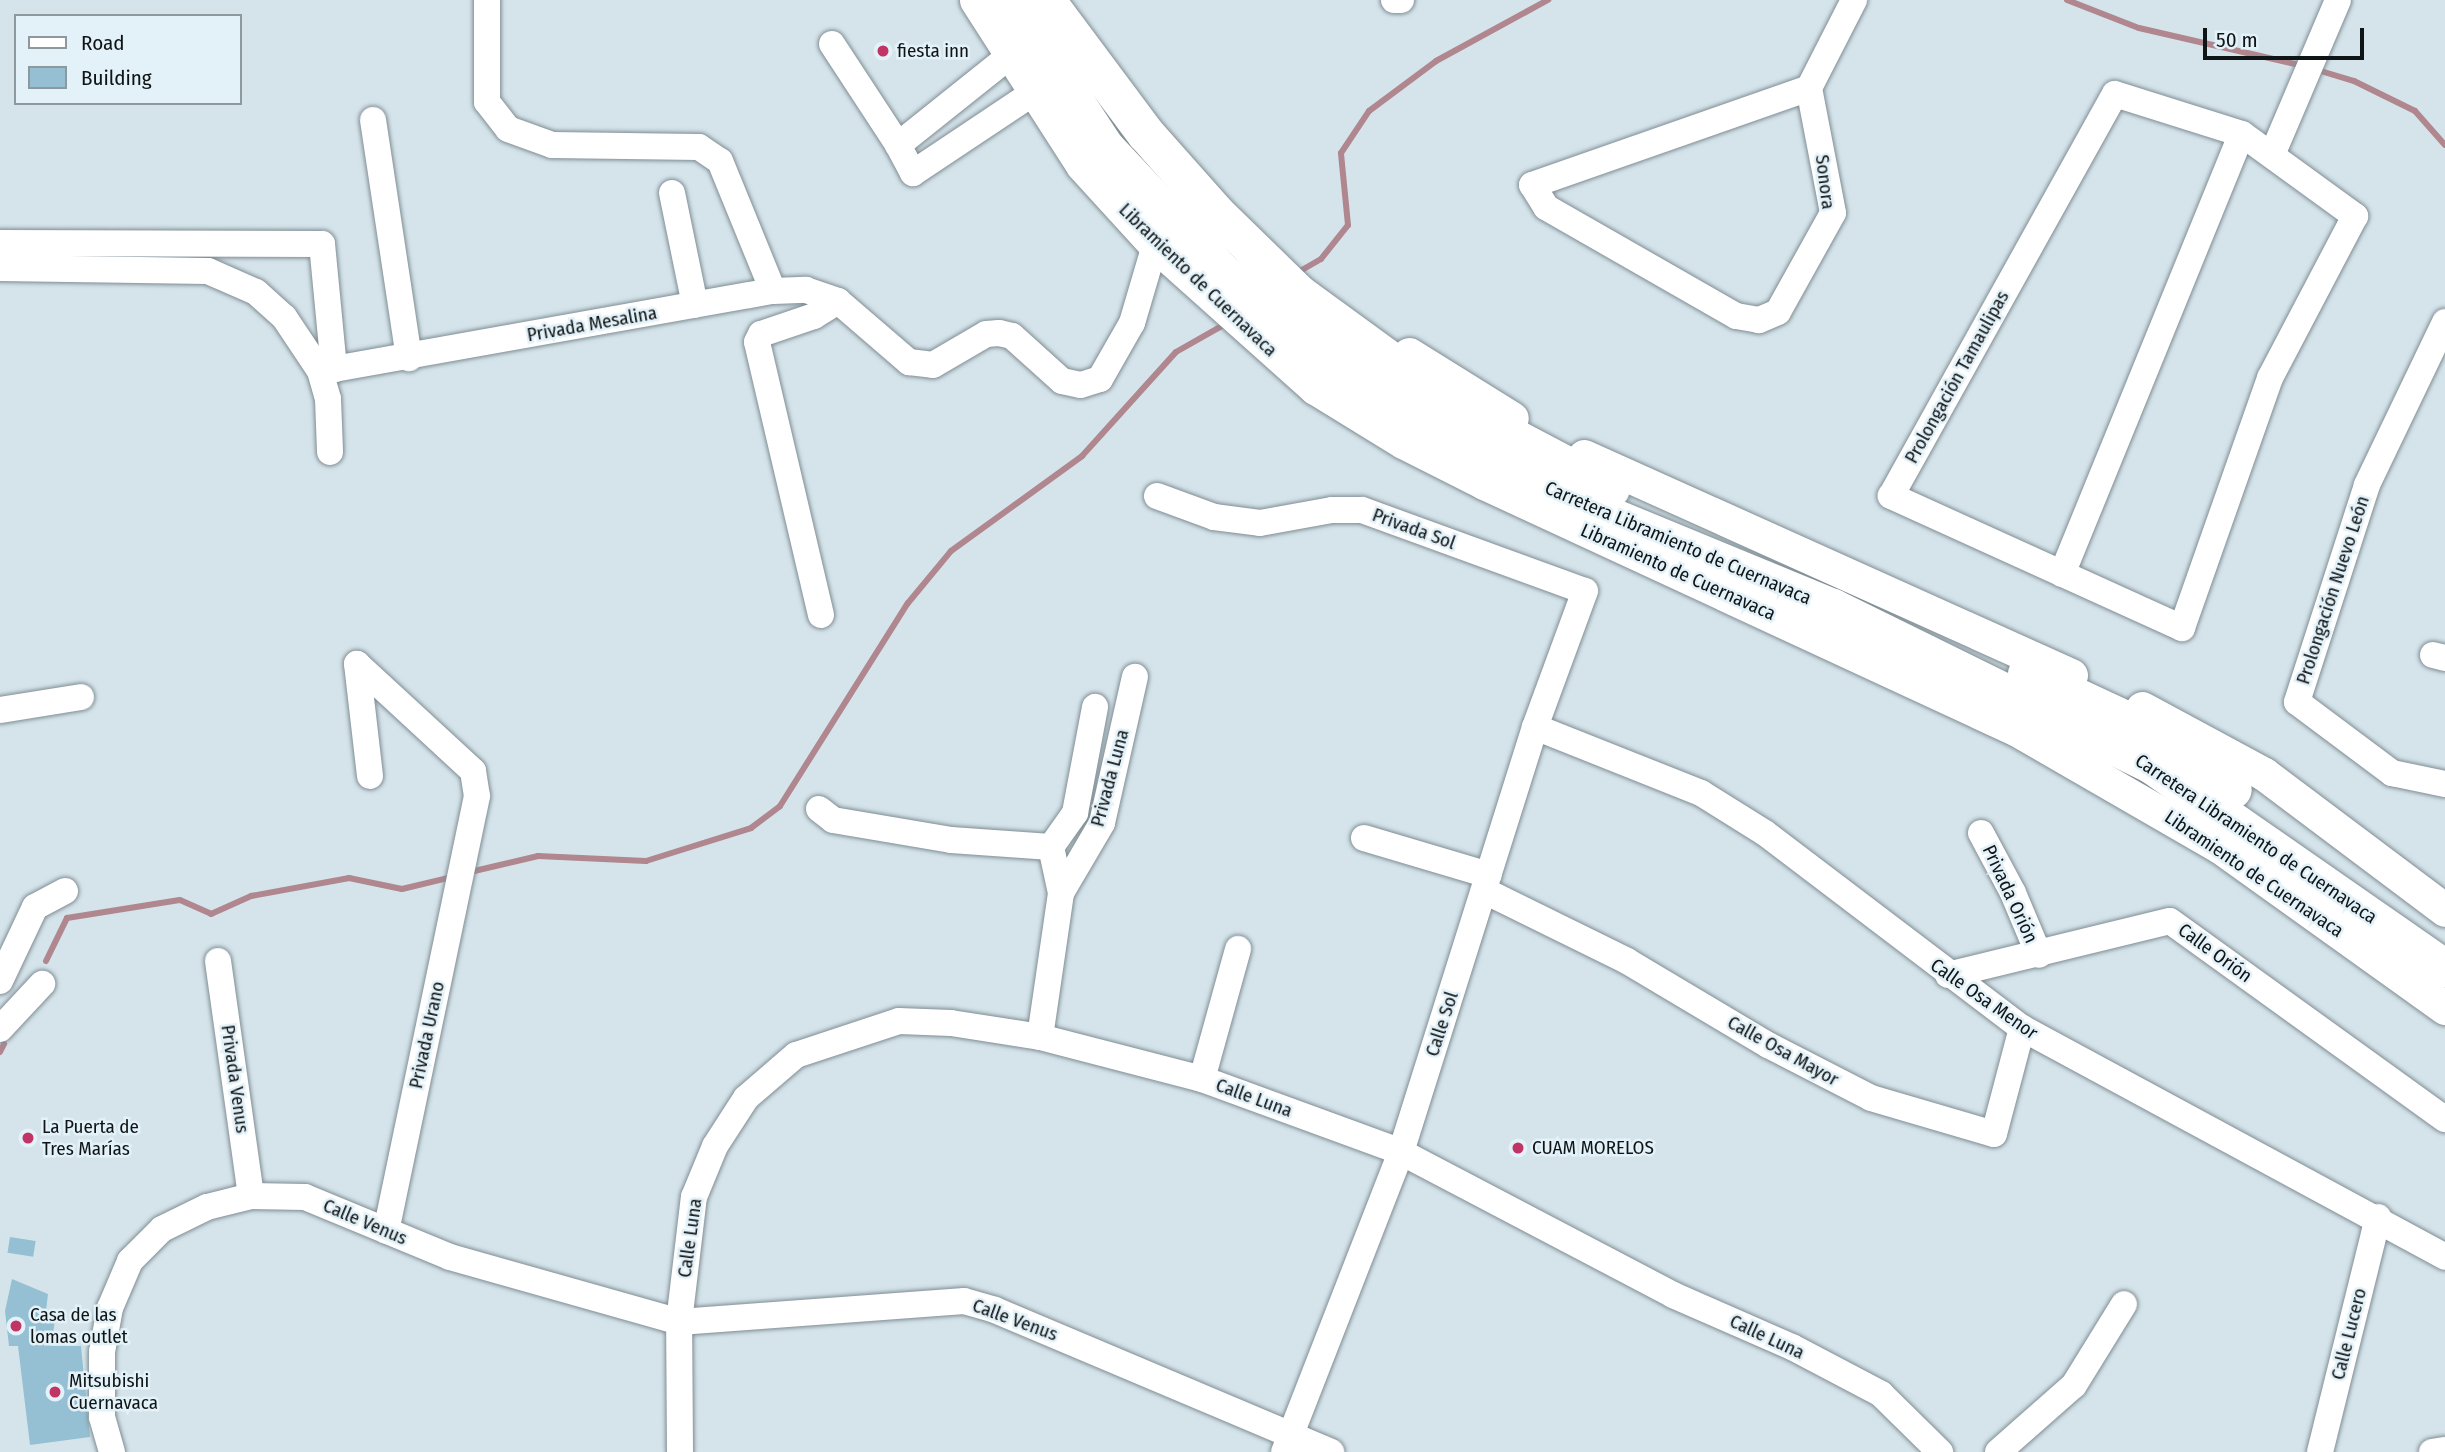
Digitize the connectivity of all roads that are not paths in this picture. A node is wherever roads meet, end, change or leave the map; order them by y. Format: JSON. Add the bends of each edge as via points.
{"nodes":[{"id":1,"x":487,"y":0,"type":"edge"},
{"id":2,"x":976,"y":0,"type":"edge"},
{"id":3,"x":1009,"y":0,"type":"edge"},
{"id":4,"x":1046,"y":0,"type":"edge"},
{"id":5,"x":1069,"y":0,"type":"edge"},
{"id":6,"x":1854,"y":0,"type":"edge"},
{"id":7,"x":2338,"y":0,"type":"edge"},
{"id":8,"x":832,"y":44,"type":"dead end"},
{"id":9,"x":1013,"y":54,"type":"junction"},
{"id":10,"x":1810,"y":88,"type":"junction"},
{"id":11,"x":1036,"y":91,"type":"junction"},
{"id":12,"x":373,"y":120,"type":"dead end"},
{"id":13,"x":2242,"y":134,"type":"junction"},
{"id":14,"x":898,"y":145,"type":"junction"},
{"id":15,"x":2272,"y":155,"type":"junction"},
{"id":16,"x":672,"y":192,"type":"dead end"},
{"id":17,"x":0,"y":243,"type":"edge"},
{"id":18,"x":1155,"y":245,"type":"junction"},
{"id":19,"x":1271,"y":258,"type":"junction"},
{"id":20,"x":0,"y":268,"type":"edge"},
{"id":21,"x":1213,"y":281,"type":"junction"},
{"id":22,"x":773,"y":291,"type":"junction"},
{"id":23,"x":838,"y":301,"type":"junction"},
{"id":24,"x":695,"y":305,"type":"junction"},
{"id":25,"x":1283,"y":307,"type":"junction"},
{"id":26,"x":2445,"y":322,"type":"edge"},
{"id":27,"x":409,"y":358,"type":"junction"},
{"id":28,"x":327,"y":370,"type":"junction"},
{"id":29,"x":330,"y":452,"type":"dead end"},
{"id":30,"x":1157,"y":496,"type":"dead end"},
{"id":31,"x":2062,"y":574,"type":"junction"},
{"id":32,"x":1585,"y":591,"type":"joint"},
{"id":33,"x":821,"y":615,"type":"dead end"},
{"id":34,"x":1135,"y":677,"type":"dead end"},
{"id":35,"x":81,"y":697,"type":"dead end"},
{"id":36,"x":1095,"y":707,"type":"dead end"},
{"id":37,"x":0,"y":710,"type":"edge"},
{"id":38,"x":1535,"y":727,"type":"junction"},
{"id":39,"x":370,"y":776,"type":"dead end"},
{"id":40,"x":2445,"y":784,"type":"edge"},
{"id":41,"x":819,"y":809,"type":"dead end"},
{"id":42,"x":1981,"y":833,"type":"dead end"},
{"id":43,"x":1364,"y":838,"type":"dead end"},
{"id":44,"x":1051,"y":847,"type":"junction"},
{"id":45,"x":1487,"y":883,"type":"junction"},
{"id":46,"x":65,"y":891,"type":"dead end"},
{"id":47,"x":1060,"y":893,"type":"junction"},
{"id":48,"x":2445,"y":910,"type":"edge"},
{"id":49,"x":2445,"y":943,"type":"edge"},
{"id":50,"x":1238,"y":948,"type":"dead end"},
{"id":51,"x":2039,"y":956,"type":"junction"},
{"id":52,"x":218,"y":961,"type":"dead end"},
{"id":53,"x":2445,"y":969,"type":"edge"},
{"id":54,"x":1948,"y":975,"type":"junction"},
{"id":55,"x":0,"y":981,"type":"edge"},
{"id":56,"x":42,"y":984,"type":"dead end"},
{"id":57,"x":2445,"y":1008,"type":"edge"},
{"id":58,"x":2022,"y":1028,"type":"junction"},
{"id":59,"x":0,"y":1029,"type":"edge"},
{"id":60,"x":1040,"y":1037,"type":"junction"},
{"id":61,"x":1202,"y":1079,"type":"junction"},
{"id":62,"x":2445,"y":1119,"type":"edge"},
{"id":63,"x":1401,"y":1152,"type":"junction"},
{"id":64,"x":251,"y":1196,"type":"junction"},
{"id":65,"x":2378,"y":1217,"type":"junction"},
{"id":66,"x":386,"y":1231,"type":"junction"},
{"id":67,"x":2445,"y":1257,"type":"edge"},
{"id":68,"x":2124,"y":1304,"type":"dead end"},
{"id":69,"x":679,"y":1322,"type":"junction"},
{"id":70,"x":1287,"y":1442,"type":"edge"},
{"id":71,"x":2445,"y":1450,"type":"edge"},
{"id":72,"x":112,"y":1452,"type":"edge"},
{"id":73,"x":680,"y":1452,"type":"edge"},
{"id":74,"x":1331,"y":1452,"type":"edge"},
{"id":75,"x":1940,"y":1452,"type":"edge"},
{"id":76,"x":1998,"y":1452,"type":"edge"},
{"id":77,"x":2320,"y":1452,"type":"edge"},
{"id":78,"x":2432,"y":1452,"type":"edge"}],
"edges":[{"from":1,"to":22,"type":"street","via":[[487,102],[508,129],[552,145],[699,147],[720,161]]},
{"from":2,"to":9,"type":"main road","name":"Libramiento de Cuernavaca"},
{"from":3,"to":21,"type":"highway","name":"Carretera Libramiento de Cuernavaca","via":[[1104,146]]},
{"from":4,"to":19,"type":"highway","name":"Carretera Libramiento de Cuernavaca","via":[[1146,134]]},
{"from":5,"to":19,"type":"main road","via":[[1157,123]]},
{"from":6,"to":10,"type":"street"},
{"from":7,"to":15,"type":"street"},
{"from":8,"to":14,"type":"street"},
{"from":9,"to":11,"type":"main road","name":"Libramiento de Cuernavaca"},
{"from":9,"to":14,"type":"street"},
{"from":10,"to":10,"type":"street","name":"Sonora","via":[[1625,153],[1532,185],[1546,207],[1736,316],[1759,320],[1779,312],[1833,213]]},
{"from":11,"to":14,"type":"street","via":[[913,173]]},
{"from":11,"to":18,"type":"main road","name":"Libramiento de Cuernavaca","via":[[1082,165]]},
{"from":12,"to":27,"type":"street"},
{"from":13,"to":15,"type":"street"},
{"from":13,"to":31,"type":"street"},
{"from":13,"to":31,"type":"street","name":"Prolongación Tamaulipas","via":[[2115,94],[1891,496]]},
{"from":15,"to":31,"type":"street","name":"Prolongación Tamaulipas","via":[[2355,216],[2270,378],[2182,628]]},
{"from":16,"to":24,"type":"street"},
{"from":17,"to":28,"type":"street","via":[[322,244]]},
{"from":18,"to":21,"type":"main road","name":"Libramiento de Cuernavaca"},
{"from":18,"to":23,"type":"street","name":"Privada Mesalina","via":[[1132,323],[1100,379],[1082,385],[1062,381],[1012,336],[999,333],[986,334],[933,365],[909,362]]},
{"from":19,"to":25,"type":"highway","name":"Carretera Libramiento de Cuernavaca"},
{"from":20,"to":28,"type":"street","via":[[208,271],[257,292]]},
{"from":21,"to":25,"type":"highway","name":"Carretera Libramiento de Cuernavaca"},
{"from":22,"to":23,"type":"street","name":"Privada Mesalina","via":[[806,290]]},
{"from":22,"to":24,"type":"street","name":"Privada Mesalina"},
{"from":23,"to":33,"type":"street","via":[[814,316],[761,334],[757,342]]},
{"from":24,"to":27,"type":"street","name":"Privada Mesalina"},
{"from":25,"to":48,"type":"main road","via":[[1381,336],[1535,433],[2173,723],[2264,774]]},
{"from":25,"to":49,"type":"highway","name":"Carretera Libramiento de Cuernavaca","via":[[1528,448],[2164,738]]},
{"from":25,"to":53,"type":"highway","name":"Carretera Libramiento de Cuernavaca","via":[[1329,361],[1413,419],[1490,462],[1833,608],[2152,765]]},
{"from":25,"to":57,"type":"main road","name":"Libramiento de Cuernavaca","via":[[1315,388],[1403,442],[2017,730],[2220,847]]},
{"from":26,"to":40,"type":"street","name":"Prolongación Nuevo León","via":[[2367,485],[2297,702],[2392,774]]},
{"from":27,"to":28,"type":"street","name":"Privada Mesalina"},
{"from":28,"to":29,"type":"street"},
{"from":30,"to":32,"type":"street","name":"Privada Sol","via":[[1214,517],[1260,523],[1332,510],[1362,510]]},
{"from":32,"to":38,"type":"street","name":"Calle Sol"},
{"from":34,"to":47,"type":"street","name":"Privada Luna","via":[[1102,823]]},
{"from":35,"to":37,"type":"street"},
{"from":36,"to":44,"type":"street","via":[[1075,813]]},
{"from":38,"to":45,"type":"street","name":"Calle Sol"},
{"from":38,"to":54,"type":"street","name":"Calle Osa Menor","via":[[1701,793],[1765,833]]},
{"from":39,"to":66,"type":"street","name":"Privada Urano","via":[[357,664],[472,771],[477,796]]},
{"from":41,"to":44,"type":"street","via":[[833,820],[925,835]]},
{"from":42,"to":51,"type":"street","name":"Privada Orión"},
{"from":43,"to":45,"type":"street"},
{"from":44,"to":47,"type":"street"},
{"from":45,"to":58,"type":"street","name":"Calle Osa Mayor","via":[[1768,1045],[1871,1098],[1994,1134]]},
{"from":45,"to":63,"type":"street","name":"Calle Sol"},
{"from":46,"to":55,"type":"street","via":[[35,907]]},
{"from":47,"to":60,"type":"street","name":"Privada Luna"},
{"from":50,"to":61,"type":"street"},
{"from":51,"to":54,"type":"street","name":"Calle Orión"},
{"from":51,"to":62,"type":"street","name":"Calle Orión","via":[[2170,921]]},
{"from":52,"to":64,"type":"street","name":"Privada Venus"},
{"from":54,"to":58,"type":"street","name":"Calle Osa Menor"},
{"from":56,"to":59,"type":"street"},
{"from":58,"to":65,"type":"street","name":"Calle Osa Menor"},
{"from":60,"to":61,"type":"street","name":"Calle Luna"},
{"from":60,"to":69,"type":"street","name":"Calle Luna","via":[[951,1023],[899,1021],[796,1055],[746,1098],[715,1146],[694,1197]]},
{"from":61,"to":63,"type":"street","name":"Calle Luna"},
{"from":63,"to":70,"type":"street","name":"Calle Sol"},
{"from":63,"to":75,"type":"street","name":"Calle Luna","via":[[1673,1295],[1791,1347],[1881,1394]]},
{"from":64,"to":66,"type":"street","name":"Calle Venus","via":[[305,1198]]},
{"from":64,"to":72,"type":"street","name":"Calle Venus","via":[[207,1207],[163,1229],[130,1261],[110,1308],[102,1352],[102,1418]]},
{"from":65,"to":67,"type":"street","name":"Calle Osa Menor"},
{"from":65,"to":77,"type":"street","name":"Calle Lucero"},
{"from":66,"to":69,"type":"street","name":"Calle Venus","via":[[512,1277]]},
{"from":68,"to":76,"type":"street","via":[[2074,1385]]},
{"from":69,"to":70,"type":"street","name":"Calle Venus","via":[[964,1301]]},
{"from":69,"to":73,"type":"street"},
{"from":70,"to":74,"type":"street","name":"Calle Venus"},
{"from":71,"to":78,"type":"street"}]}
